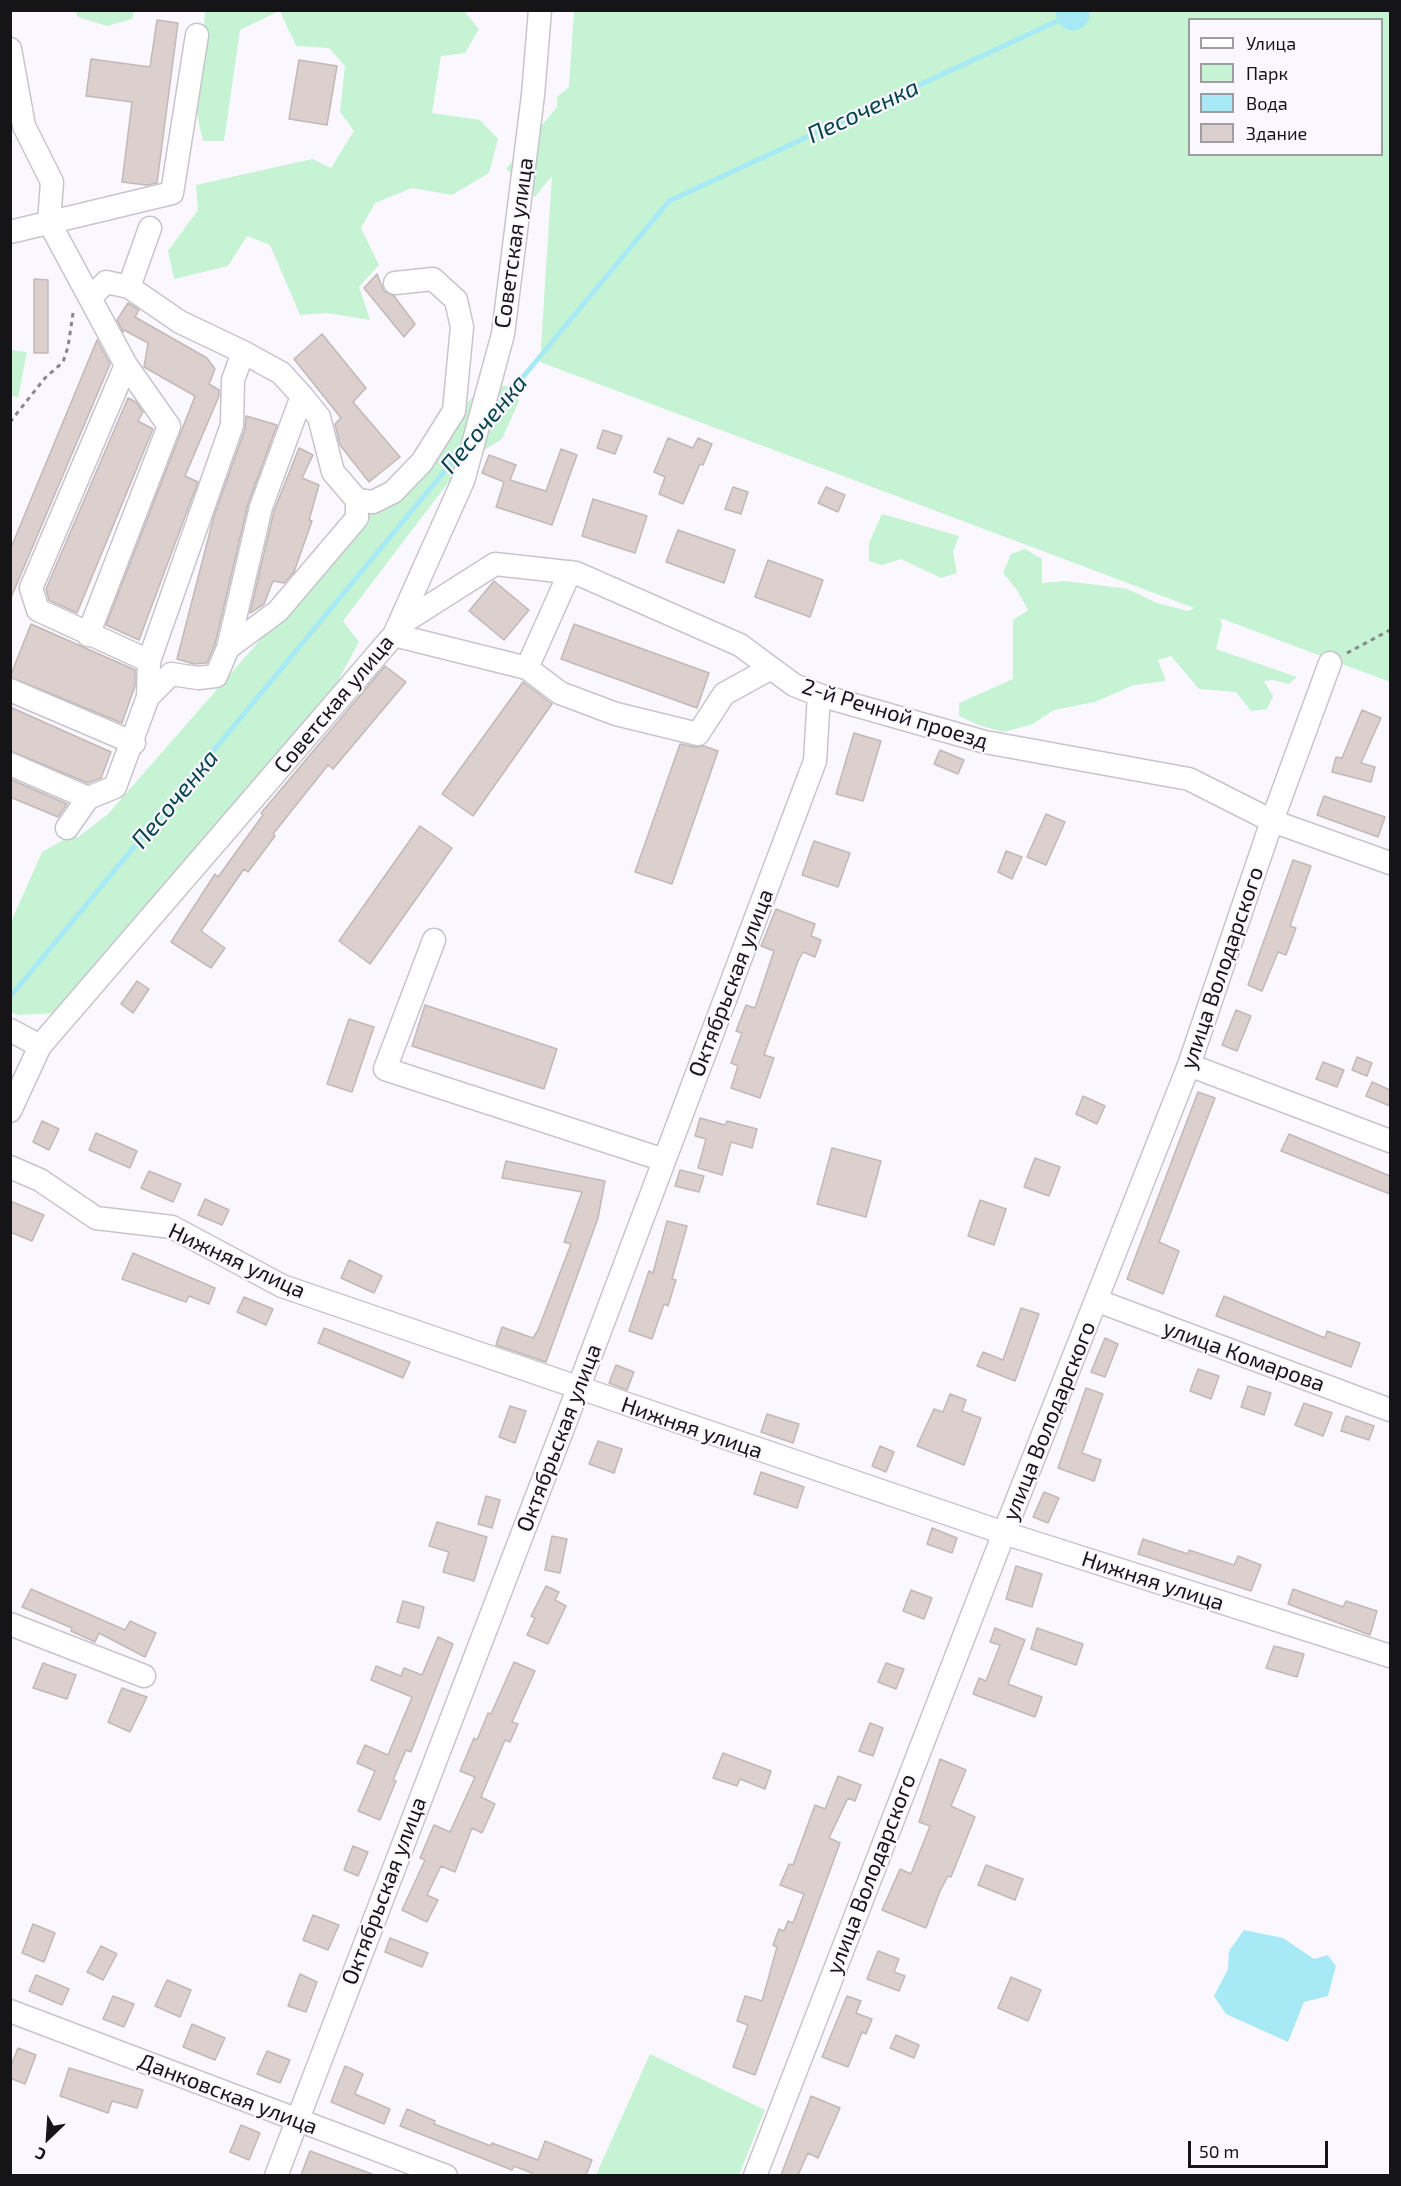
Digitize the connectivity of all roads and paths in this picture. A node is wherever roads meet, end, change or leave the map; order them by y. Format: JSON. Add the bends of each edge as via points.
{"nodes":[{"id":1,"x":540,"y":10,"type":"edge"},
{"id":2,"x":197,"y":35,"type":"dead end"},
{"id":3,"x":10,"y":49,"type":"edge"},
{"id":4,"x":49,"y":222,"type":"junction"},
{"id":5,"x":150,"y":228,"type":"dead end"},
{"id":6,"x":10,"y":232,"type":"edge"},
{"id":7,"x":79,"y":276,"type":"junction"},
{"id":8,"x":395,"y":283,"type":"dead end"},
{"id":9,"x":129,"y":287,"type":"junction"},
{"id":10,"x":91,"y":297,"type":"junction"},
{"id":11,"x":243,"y":352,"type":"junction"},
{"id":12,"x":126,"y":365,"type":"junction"},
{"id":13,"x":302,"y":396,"type":"junction"},
{"id":14,"x":10,"y":422,"type":"edge"},
{"id":15,"x":357,"y":500,"type":"junction"},
{"id":16,"x":570,"y":572,"type":"junction"},
{"id":17,"x":1390,"y":630,"type":"edge"},
{"id":18,"x":88,"y":635,"type":"junction"},
{"id":19,"x":394,"y":635,"type":"junction"},
{"id":20,"x":228,"y":648,"type":"junction"},
{"id":21,"x":149,"y":662,"type":"junction"},
{"id":22,"x":1330,"y":663,"type":"joint"},
{"id":23,"x":527,"y":668,"type":"junction"},
{"id":24,"x":771,"y":668,"type":"junction"},
{"id":25,"x":10,"y":690,"type":"edge"},
{"id":26,"x":819,"y":695,"type":"junction"},
{"id":27,"x":148,"y":697,"type":"junction"},
{"id":28,"x":134,"y":742,"type":"junction"},
{"id":29,"x":10,"y":764,"type":"edge"},
{"id":30,"x":88,"y":798,"type":"junction"},
{"id":31,"x":1272,"y":822,"type":"junction"},
{"id":32,"x":66,"y":828,"type":"dead end"},
{"id":33,"x":1390,"y":863,"type":"edge"},
{"id":34,"x":434,"y":940,"type":"dead end"},
{"id":35,"x":10,"y":1030,"type":"edge"},
{"id":36,"x":40,"y":1046,"type":"junction"},
{"id":37,"x":1189,"y":1065,"type":"junction"},
{"id":38,"x":10,"y":1111,"type":"edge"},
{"id":39,"x":1390,"y":1141,"type":"edge"},
{"id":40,"x":664,"y":1160,"type":"junction"},
{"id":41,"x":10,"y":1167,"type":"edge"},
{"id":42,"x":1098,"y":1301,"type":"junction"},
{"id":43,"x":578,"y":1389,"type":"junction"},
{"id":44,"x":1390,"y":1410,"type":"edge"},
{"id":45,"x":1004,"y":1533,"type":"junction"},
{"id":46,"x":10,"y":1624,"type":"edge"},
{"id":47,"x":1390,"y":1656,"type":"edge"},
{"id":48,"x":144,"y":1676,"type":"dead end"},
{"id":49,"x":10,"y":2011,"type":"edge"},
{"id":50,"x":296,"y":2120,"type":"junction"},
{"id":51,"x":276,"y":2175,"type":"edge"},
{"id":52,"x":446,"y":2175,"type":"edge"},
{"id":53,"x":755,"y":2175,"type":"edge"}],
"edges":[{"from":1,"to":19,"type":"street","name":"Советская улица","via":[[503,334],[463,481]]},
{"from":2,"to":4,"type":"street","via":[[172,193]]},
{"from":3,"to":4,"type":"street","via":[[24,126],[52,182]]},
{"from":4,"to":6,"type":"street"},
{"from":4,"to":7,"type":"street"},
{"from":5,"to":9,"type":"street"},
{"from":7,"to":10,"type":"street"},
{"from":7,"to":14,"type":"path","via":[[63,362]]},
{"from":8,"to":15,"type":"street","via":[[433,279],[456,300],[462,327],[454,411],[422,462],[393,492],[373,502]]},
{"from":9,"to":10,"type":"street","via":[[106,282]]},
{"from":9,"to":11,"type":"street","via":[[180,322]]},
{"from":10,"to":12,"type":"street"},
{"from":11,"to":13,"type":"street","via":[[281,373]]},
{"from":11,"to":21,"type":"street","via":[[233,380],[232,425]]},
{"from":12,"to":18,"type":"street","via":[[169,426]]},
{"from":12,"to":18,"type":"street","via":[[31,588],[38,610]]},
{"from":13,"to":15,"type":"street","via":[[319,417],[333,472]]},
{"from":13,"to":20,"type":"street","via":[[261,507]]},
{"from":15,"to":20,"type":"street","via":[[357,518],[342,538],[278,611]]},
{"from":16,"to":19,"type":"street","name":"2-й Речной проезд","via":[[495,564],[406,620]]},
{"from":16,"to":23,"type":"street"},
{"from":16,"to":24,"type":"street","name":"2-й Речной проезд","via":[[740,645]]},
{"from":17,"to":22,"type":"path"},
{"from":18,"to":21,"type":"street"},
{"from":19,"to":23,"type":"street"},
{"from":19,"to":36,"type":"street","name":"Советская улица"},
{"from":20,"to":27,"type":"street","via":[[216,676],[171,674]]},
{"from":21,"to":27,"type":"street"},
{"from":22,"to":31,"type":"street","name":"улица Володарского"},
{"from":23,"to":24,"type":"street","via":[[560,693],[616,714],[698,734],[724,694]]},
{"from":24,"to":26,"type":"street","name":"2-й Речной проезд","via":[[794,685]]},
{"from":25,"to":28,"type":"street"},
{"from":26,"to":31,"type":"street","name":"2-й Речной проезд","via":[[985,742],[1189,779]]},
{"from":26,"to":40,"type":"street","name":"Октябрьская улица","via":[[815,761]]},
{"from":27,"to":28,"type":"street"},
{"from":28,"to":30,"type":"street","via":[[115,787]]},
{"from":29,"to":30,"type":"street"},
{"from":30,"to":32,"type":"street"},
{"from":31,"to":33,"type":"street","name":"2-й Речной проезд"},
{"from":31,"to":37,"type":"street","name":"улица Володарского"},
{"from":34,"to":40,"type":"street","via":[[385,1069]]},
{"from":35,"to":36,"type":"street"},
{"from":36,"to":38,"type":"street","name":"Советская улица"},
{"from":37,"to":39,"type":"street"},
{"from":37,"to":42,"type":"street","name":"улица Володарского"},
{"from":40,"to":43,"type":"street","name":"Октябрьская улица"},
{"from":41,"to":43,"type":"street","name":"Нижняя улица","via":[[40,1180],[96,1218],[172,1227],[282,1286]]},
{"from":42,"to":44,"type":"street","name":"улица Комарова"},
{"from":42,"to":45,"type":"street","name":"улица Володарского"},
{"from":43,"to":45,"type":"street","name":"Нижняя улица"},
{"from":43,"to":50,"type":"street","name":"Октябрьская улица"},
{"from":45,"to":47,"type":"street","name":"Нижняя улица"},
{"from":45,"to":53,"type":"street","name":"улица Володарского"},
{"from":46,"to":48,"type":"street"},
{"from":49,"to":50,"type":"street","name":"Данковская улица"},
{"from":50,"to":51,"type":"street","name":"Октябрьская улица"},
{"from":50,"to":52,"type":"street","name":"Данковская улица"}]}
